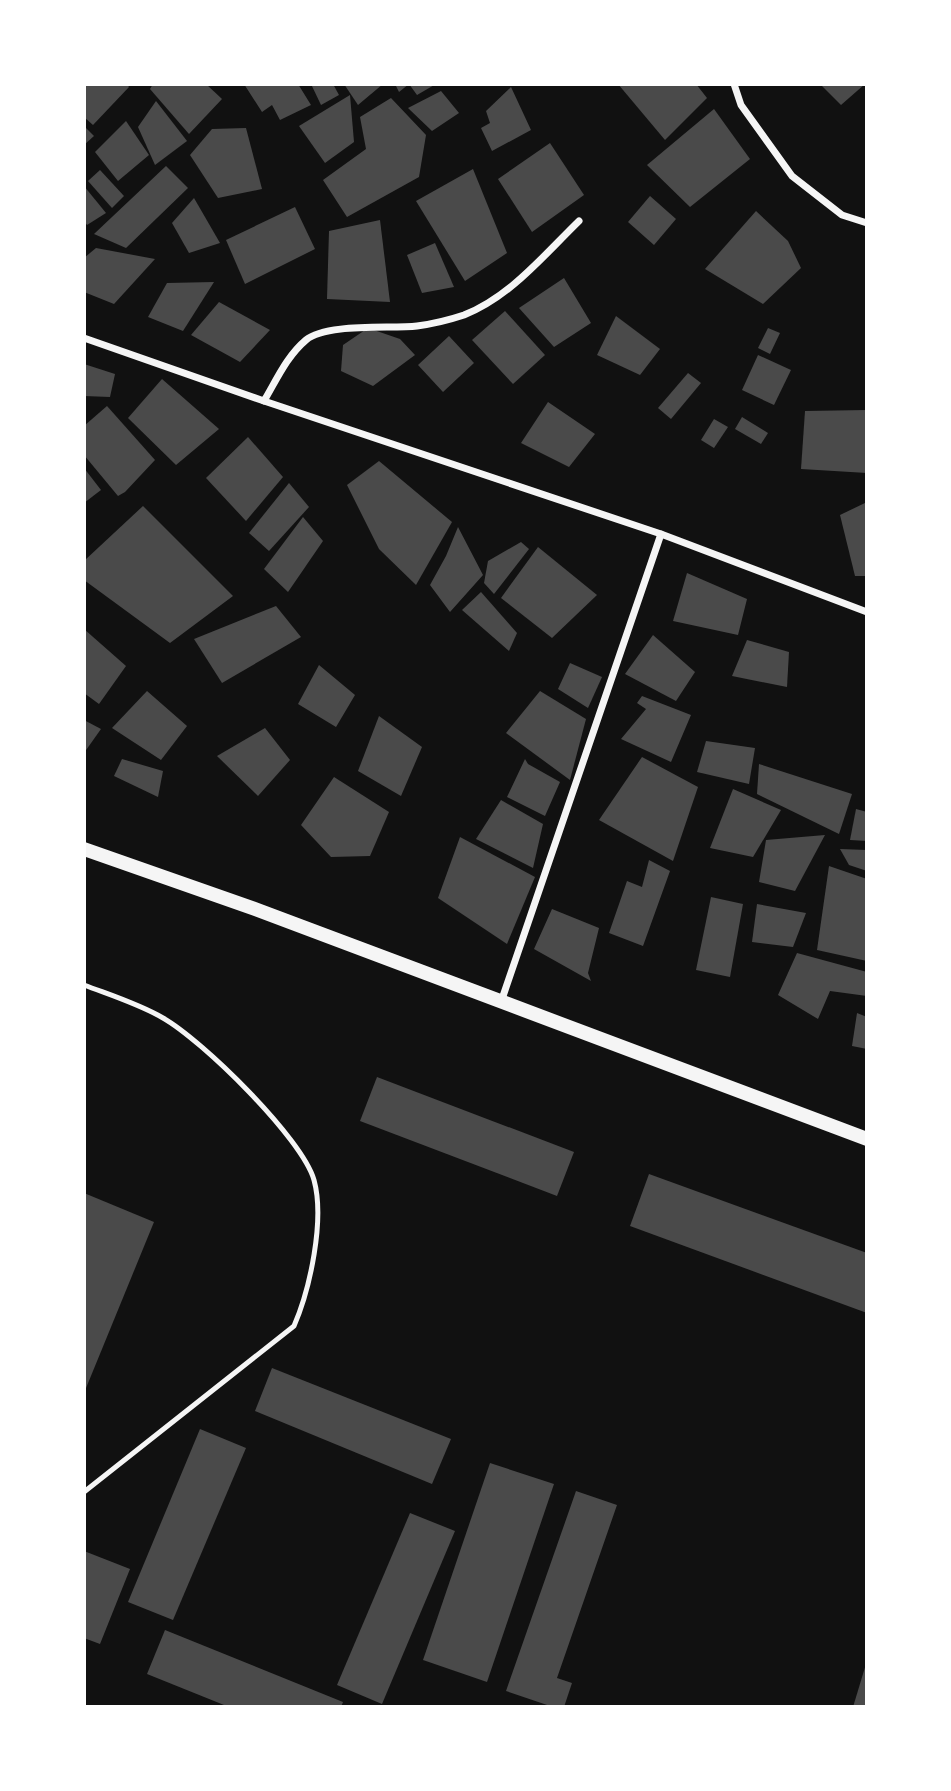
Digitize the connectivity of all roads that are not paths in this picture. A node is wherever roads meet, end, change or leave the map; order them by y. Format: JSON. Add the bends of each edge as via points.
{"nodes":[{"id":1,"x":734,"y":84,"type":"edge"},
{"id":2,"x":579,"y":221,"type":"dead end"},
{"id":3,"x":867,"y":223,"type":"edge"},
{"id":4,"x":84,"y":338,"type":"edge"},
{"id":5,"x":264,"y":401,"type":"junction"},
{"id":6,"x":661,"y":534,"type":"junction"},
{"id":7,"x":867,"y":612,"type":"edge"},
{"id":8,"x":84,"y":849,"type":"edge"},
{"id":9,"x":84,"y":985,"type":"edge"},
{"id":10,"x":500,"y":1003,"type":"junction"},
{"id":11,"x":867,"y":1139,"type":"edge"},
{"id":12,"x":84,"y":1492,"type":"edge"}],
"edges":[{"from":1,"to":3,"type":"street","via":[[741,105],[792,176],[842,215]]},
{"from":2,"to":5,"type":"street","via":[[509,289],[464,315],[417,326],[331,330],[309,337],[289,356]]},
{"from":4,"to":5,"type":"street"},
{"from":5,"to":6,"type":"street"},
{"from":6,"to":7,"type":"street"},
{"from":6,"to":10,"type":"street"},
{"from":8,"to":10,"type":"main road"},
{"from":9,"to":12,"type":"lane","via":[[162,1017],[195,1040],[296,1145],[314,1182],[318,1210],[303,1304],[294,1326]]},
{"from":10,"to":11,"type":"main road"}]}
